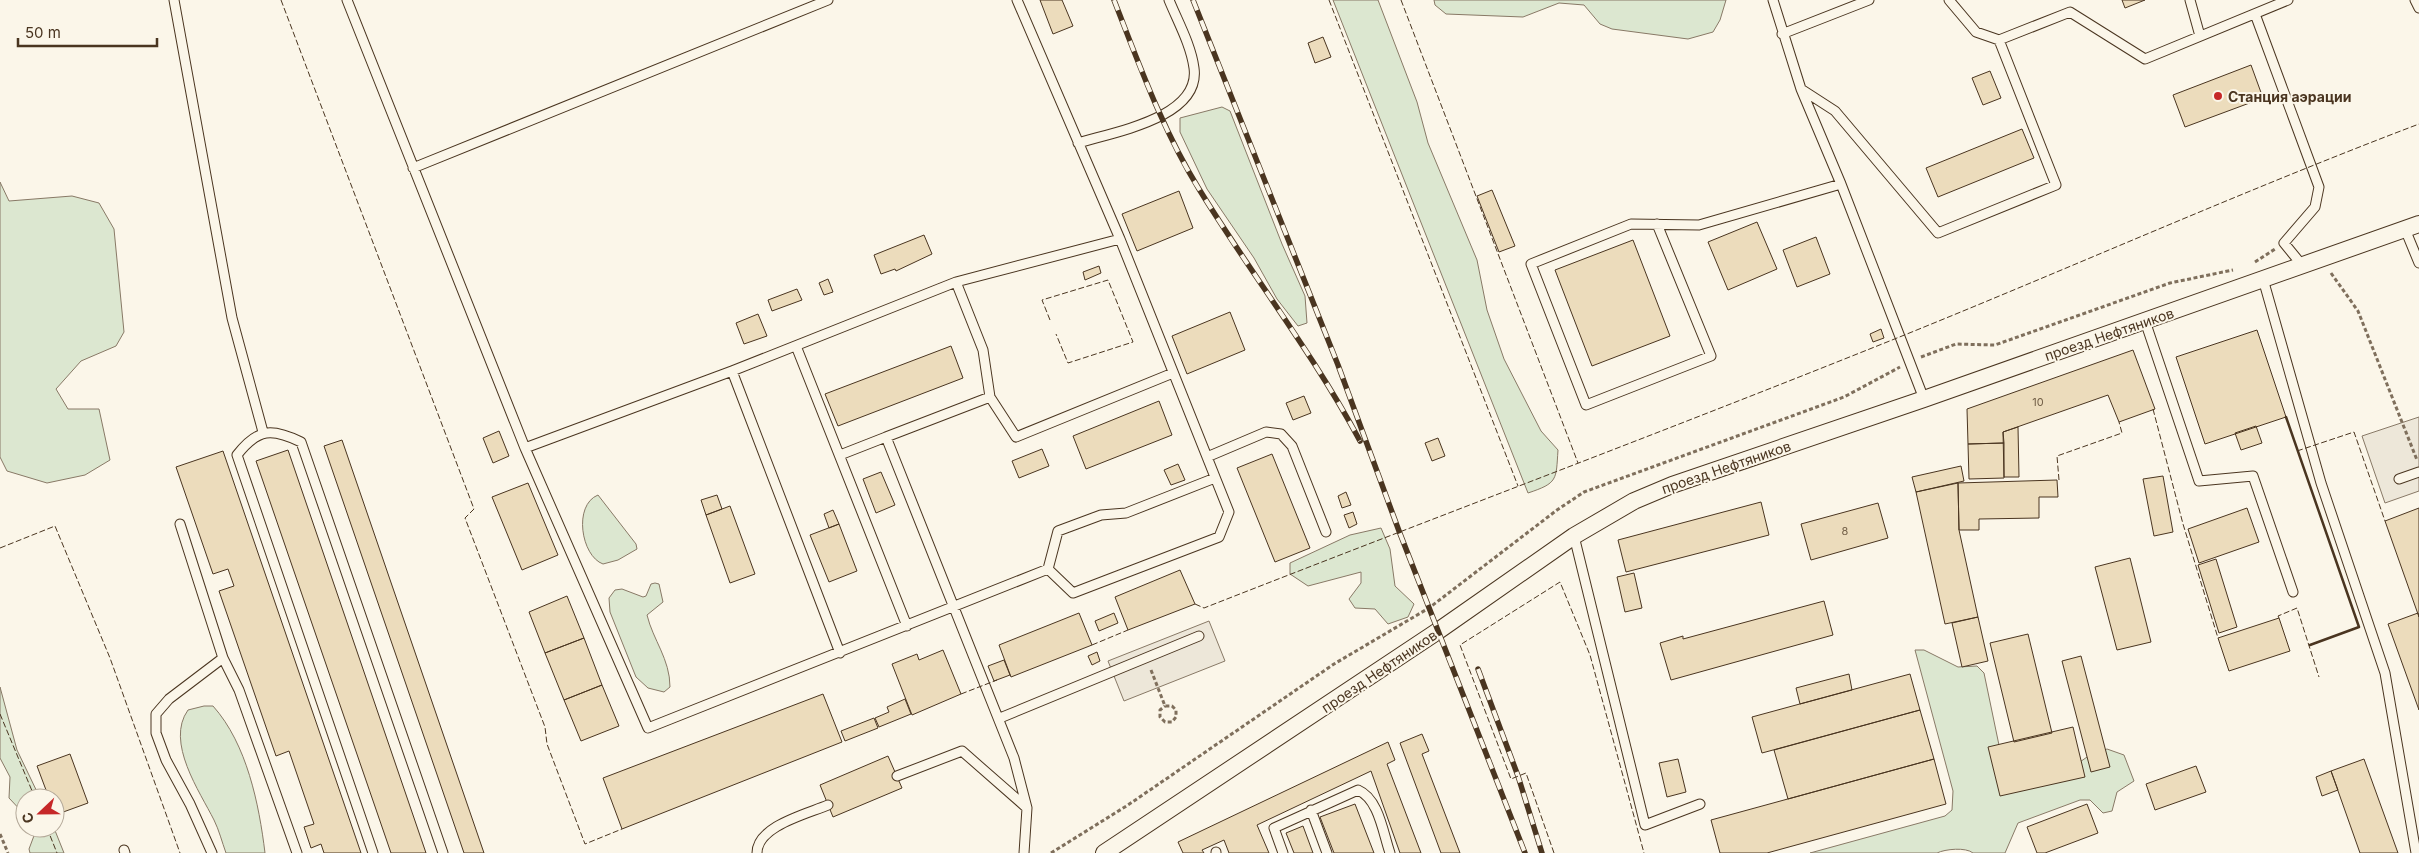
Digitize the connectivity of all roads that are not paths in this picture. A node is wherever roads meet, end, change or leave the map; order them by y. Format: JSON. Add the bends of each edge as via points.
{"nodes":[{"id":1,"x":174,"y":0,"type":"edge"},
{"id":2,"x":347,"y":0,"type":"edge"},
{"id":3,"x":828,"y":0,"type":"edge"},
{"id":4,"x":1017,"y":0,"type":"edge"},
{"id":5,"x":1169,"y":0,"type":"edge"},
{"id":6,"x":1773,"y":0,"type":"edge"},
{"id":7,"x":1869,"y":0,"type":"edge"},
{"id":8,"x":1949,"y":0,"type":"edge"},
{"id":9,"x":2190,"y":0,"type":"edge"},
{"id":10,"x":2288,"y":0,"type":"edge"},
{"id":11,"x":2416,"y":0,"type":"edge"},
{"id":12,"x":2419,"y":8,"type":"edge"},
{"id":13,"x":2255,"y":14,"type":"junction"},
{"id":14,"x":1782,"y":34,"type":"junction"},
{"id":15,"x":2200,"y":36,"type":"junction"},
{"id":16,"x":1999,"y":40,"type":"junction"},
{"id":17,"x":1801,"y":89,"type":"junction"},
{"id":18,"x":1078,"y":143,"type":"junction"},
{"id":19,"x":413,"y":168,"type":"junction"},
{"id":20,"x":1841,"y":184,"type":"junction"},
{"id":21,"x":1658,"y":224,"type":"junction"},
{"id":22,"x":2412,"y":226,"type":"edge"},
{"id":23,"x":1120,"y":239,"type":"junction"},
{"id":24,"x":2419,"y":263,"type":"edge"},
{"id":25,"x":2302,"y":266,"type":"junction"},
{"id":26,"x":2263,"y":279,"type":"junction"},
{"id":27,"x":956,"y":282,"type":"junction"},
{"id":28,"x":2144,"y":321,"type":"junction"},
{"id":29,"x":796,"y":346,"type":"junction"},
{"id":30,"x":732,"y":371,"type":"junction"},
{"id":31,"x":1173,"y":373,"type":"junction"},
{"id":32,"x":990,"y":397,"type":"junction"},
{"id":33,"x":1924,"y":399,"type":"junction"},
{"id":34,"x":263,"y":432,"type":"junction"},
{"id":35,"x":886,"y":437,"type":"junction"},
{"id":36,"x":525,"y":448,"type":"junction"},
{"id":37,"x":840,"y":455,"type":"junction"},
{"id":38,"x":1207,"y":457,"type":"junction"},
{"id":39,"x":2419,"y":472,"type":"edge"},
{"id":40,"x":1215,"y":478,"type":"junction"},
{"id":41,"x":2399,"y":479,"type":"dead end"},
{"id":42,"x":180,"y":524,"type":"dead end"},
{"id":43,"x":1326,"y":532,"type":"dead end"},
{"id":44,"x":1574,"y":536,"type":"junction"},
{"id":45,"x":1048,"y":569,"type":"junction"},
{"id":46,"x":2293,"y":592,"type":"dead end"},
{"id":47,"x":954,"y":608,"type":"junction"},
{"id":48,"x":908,"y":626,"type":"junction"},
{"id":49,"x":1199,"y":636,"type":"dead end"},
{"id":50,"x":840,"y":653,"type":"junction"},
{"id":51,"x":223,"y":658,"type":"junction"},
{"id":52,"x":1000,"y":718,"type":"junction"},
{"id":53,"x":897,"y":776,"type":"dead end"},
{"id":54,"x":1700,"y":804,"type":"dead end"},
{"id":55,"x":828,"y":805,"type":"dead end"},
{"id":56,"x":1027,"y":808,"type":"junction"},
{"id":57,"x":1311,"y":810,"type":"junction"},
{"id":58,"x":212,"y":853,"type":"edge"},
{"id":59,"x":296,"y":853,"type":"edge"},
{"id":60,"x":374,"y":853,"type":"edge"},
{"id":61,"x":443,"y":853,"type":"edge"},
{"id":62,"x":757,"y":853,"type":"edge"},
{"id":63,"x":1024,"y":853,"type":"edge"},
{"id":64,"x":1104,"y":853,"type":"edge"},
{"id":65,"x":1283,"y":853,"type":"edge"},
{"id":66,"x":1327,"y":853,"type":"edge"},
{"id":67,"x":1390,"y":853,"type":"edge"},
{"id":68,"x":2416,"y":853,"type":"edge"}],
"edges":[{"from":1,"to":34,"type":"lane","via":[[232,318]]},
{"from":2,"to":19,"type":"lane"},
{"from":3,"to":19,"type":"lane"},
{"from":4,"to":18,"type":"lane"},
{"from":5,"to":18,"type":"lane","via":[[1194,67],[1195,78],[1187,96],[1176,107],[1151,121]]},
{"from":6,"to":14,"type":"lane"},
{"from":7,"to":14,"type":"lane"},
{"from":8,"to":16,"type":"lane","via":[[1976,32]]},
{"from":9,"to":15,"type":"lane"},
{"from":10,"to":13,"type":"lane"},
{"from":11,"to":12,"type":"lane"},
{"from":13,"to":15,"type":"lane"},
{"from":13,"to":25,"type":"lane","via":[[2319,187],[2315,207],[2284,243]]},
{"from":14,"to":17,"type":"lane"},
{"from":15,"to":16,"type":"lane","via":[[2145,59],[2070,12]]},
{"from":16,"to":17,"type":"lane","via":[[2056,185],[1938,233],[1835,111]]},
{"from":17,"to":20,"type":"lane"},
{"from":18,"to":23,"type":"lane"},
{"from":19,"to":36,"type":"lane"},
{"from":20,"to":21,"type":"lane","via":[[1699,224]]},
{"from":20,"to":33,"type":"lane"},
{"from":21,"to":21,"type":"lane","via":[[1631,224],[1531,264],[1586,405],[1711,356]]},
{"from":22,"to":24,"type":"lane"},
{"from":22,"to":25,"type":"street","name":"проезд Нефтяников"},
{"from":23,"to":27,"type":"lane"},
{"from":23,"to":31,"type":"lane"},
{"from":25,"to":26,"type":"street","name":"проезд Нефтяников"},
{"from":26,"to":28,"type":"street","name":"проезд Нефтяников"},
{"from":26,"to":68,"type":"lane","via":[[2321,483],[2384,673]]},
{"from":27,"to":29,"type":"lane"},
{"from":27,"to":32,"type":"lane","via":[[984,350]]},
{"from":28,"to":33,"type":"street","name":"проезд Нефтяников"},
{"from":28,"to":46,"type":"lane","via":[[2199,481],[2253,476]]},
{"from":29,"to":30,"type":"lane"},
{"from":29,"to":37,"type":"lane"},
{"from":30,"to":36,"type":"lane"},
{"from":30,"to":50,"type":"lane"},
{"from":31,"to":32,"type":"lane","via":[[1016,437]]},
{"from":31,"to":38,"type":"lane"},
{"from":32,"to":35,"type":"lane"},
{"from":33,"to":44,"type":"street","name":"проезд Нефтяников","via":[[1672,485],[1634,501]]},
{"from":34,"to":60,"type":"lane","via":[[246,444],[237,456]]},
{"from":34,"to":61,"type":"lane","via":[[280,433],[301,442]]},
{"from":35,"to":37,"type":"lane"},
{"from":35,"to":47,"type":"lane"},
{"from":36,"to":50,"type":"lane","via":[[648,728]]},
{"from":37,"to":48,"type":"lane"},
{"from":38,"to":40,"type":"lane"},
{"from":38,"to":43,"type":"lane","via":[[1266,432],[1281,434],[1292,446]]},
{"from":39,"to":41,"type":"lane"},
{"from":40,"to":45,"type":"lane","via":[[1126,513],[1100,515],[1058,530]]},
{"from":40,"to":45,"type":"lane","via":[[1228,512],[1219,537],[1073,593]]},
{"from":42,"to":51,"type":"lane"},
{"from":44,"to":54,"type":"lane","via":[[1645,825]]},
{"from":44,"to":64,"type":"street","name":"проезд Нефтяников","via":[[1438,632]]},
{"from":45,"to":47,"type":"lane"},
{"from":47,"to":48,"type":"lane"},
{"from":47,"to":52,"type":"lane"},
{"from":48,"to":50,"type":"lane"},
{"from":49,"to":52,"type":"lane"},
{"from":51,"to":58,"type":"lane","via":[[170,699],[156,714],[156,733],[166,760]]},
{"from":51,"to":59,"type":"lane","via":[[239,690]]},
{"from":52,"to":56,"type":"lane"},
{"from":53,"to":56,"type":"lane","via":[[962,751]]},
{"from":55,"to":62,"type":"lane","via":[[770,829],[757,846]]},
{"from":56,"to":63,"type":"lane"},
{"from":57,"to":65,"type":"lane","via":[[1274,828]]},
{"from":57,"to":66,"type":"lane"},
{"from":57,"to":67,"type":"lane","via":[[1348,793],[1358,790],[1366,793],[1372,800]]}]}
